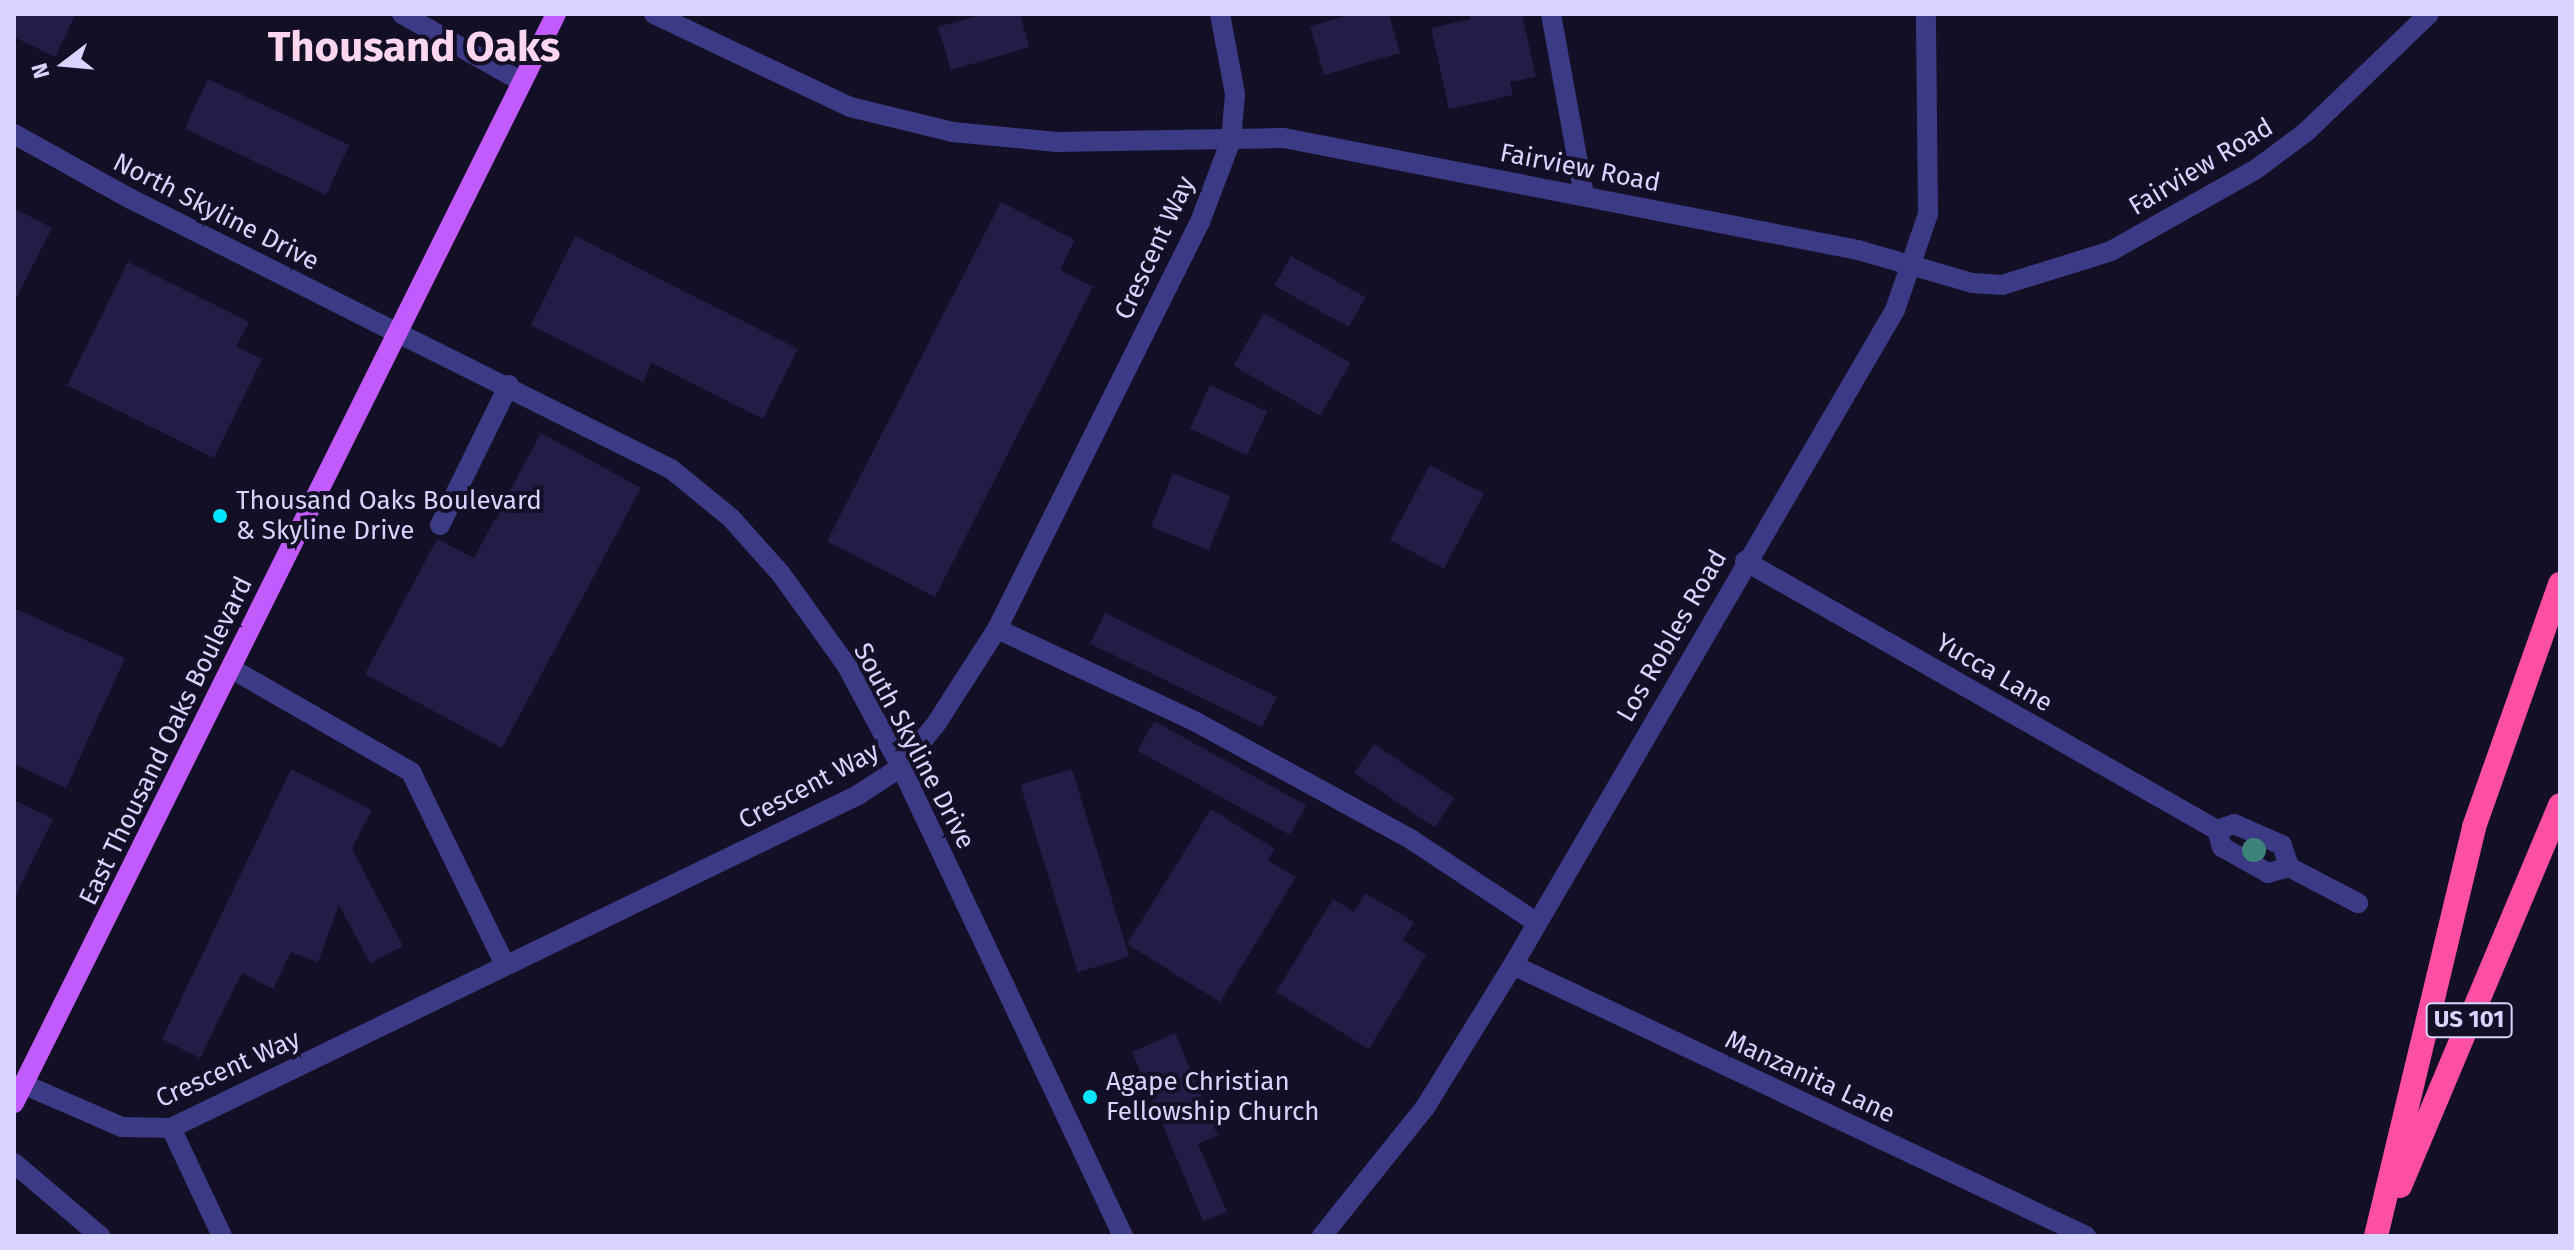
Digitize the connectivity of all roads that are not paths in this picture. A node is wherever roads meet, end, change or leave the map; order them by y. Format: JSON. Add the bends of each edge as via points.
{"nodes":[{"id":1,"x":402,"y":14,"type":"edge"},
{"id":2,"x":556,"y":14,"type":"edge"},
{"id":3,"x":654,"y":14,"type":"edge"},
{"id":4,"x":1220,"y":14,"type":"edge"},
{"id":5,"x":1551,"y":14,"type":"edge"},
{"id":6,"x":1926,"y":14,"type":"edge"},
{"id":7,"x":2429,"y":14,"type":"edge"},
{"id":8,"x":522,"y":82,"type":"junction"},
{"id":9,"x":14,"y":134,"type":"edge"},
{"id":10,"x":1231,"y":140,"type":"junction"},
{"id":11,"x":1584,"y":195,"type":"junction"},
{"id":12,"x":1911,"y":268,"type":"junction"},
{"id":13,"x":396,"y":332,"type":"junction"},
{"id":14,"x":509,"y":385,"type":"junction"},
{"id":15,"x":440,"y":525,"type":"dead end"},
{"id":16,"x":1745,"y":561,"type":"junction"},
{"id":17,"x":2560,"y":584,"type":"edge"},
{"id":18,"x":997,"y":629,"type":"junction"},
{"id":19,"x":232,"y":669,"type":"junction"},
{"id":20,"x":901,"y":767,"type":"junction"},
{"id":21,"x":2560,"y":805,"type":"edge"},
{"id":22,"x":2217,"y":830,"type":"junction"},
{"id":23,"x":2289,"y":867,"type":"junction"},
{"id":24,"x":2358,"y":903,"type":"dead end"},
{"id":25,"x":1536,"y":922,"type":"junction"},
{"id":26,"x":505,"y":965,"type":"junction"},
{"id":27,"x":1513,"y":965,"type":"junction"},
{"id":28,"x":23,"y":1084,"type":"junction"},
{"id":29,"x":14,"y":1103,"type":"edge"},
{"id":30,"x":171,"y":1128,"type":"junction"},
{"id":31,"x":14,"y":1163,"type":"edge"},
{"id":32,"x":100,"y":1236,"type":"edge"},
{"id":33,"x":222,"y":1236,"type":"edge"},
{"id":34,"x":1123,"y":1236,"type":"edge"},
{"id":35,"x":1322,"y":1236,"type":"edge"},
{"id":36,"x":2086,"y":1236,"type":"edge"},
{"id":37,"x":2378,"y":1236,"type":"edge"}],
"edges":[{"from":1,"to":8,"type":"street"},
{"from":2,"to":8,"type":"main road","name":"East Thousand Oaks Boulevard"},
{"from":3,"to":10,"type":"street","name":"Fairview Road","via":[[850,107],[953,132],[1057,142]]},
{"from":4,"to":10,"type":"street","name":"Crescent Way","via":[[1235,94]]},
{"from":5,"to":11,"type":"street"},
{"from":6,"to":12,"type":"street","name":"Los Robles Road","via":[[1928,214]]},
{"from":7,"to":12,"type":"street","name":"Fairview Road","via":[[2306,132],[2255,170],[2111,251],[2002,285]]},
{"from":8,"to":13,"type":"main road","name":"East Thousand Oaks Boulevard"},
{"from":9,"to":13,"type":"street","name":"North Skyline Drive"},
{"from":10,"to":11,"type":"street","name":"Fairview Road","via":[[1284,138]]},
{"from":10,"to":18,"type":"street","name":"Crescent Way","via":[[1200,222]]},
{"from":11,"to":12,"type":"street","name":"Fairview Road","via":[[1858,250]]},
{"from":12,"to":16,"type":"street","name":"Los Robles Road","via":[[1895,310]]},
{"from":13,"to":14,"type":"street","name":"South Skyline Drive"},
{"from":13,"to":19,"type":"main road","name":"East Thousand Oaks Boulevard"},
{"from":14,"to":15,"type":"street"},
{"from":14,"to":20,"type":"street","name":"South Skyline Drive","via":[[671,469],[731,518],[781,574],[847,666]]},
{"from":16,"to":22,"type":"street","name":"Yucca Lane"},
{"from":16,"to":25,"type":"street","name":"Los Robles Road"},
{"from":17,"to":37,"type":"highway","via":[[2474,827]]},
{"from":18,"to":20,"type":"street","name":"Crescent Way","via":[[936,724]]},
{"from":18,"to":25,"type":"street","via":[[1196,722],[1412,840]]},
{"from":19,"to":26,"type":"street","via":[[411,772]]},
{"from":19,"to":28,"type":"main road","name":"East Thousand Oaks Boulevard"},
{"from":20,"to":26,"type":"street","name":"Crescent Way","via":[[858,795]]},
{"from":20,"to":34,"type":"street","name":"South Skyline Drive"},
{"from":21,"to":37,"type":"highway","number":"US 101"},
{"from":22,"to":23,"type":"street","name":"Yucca Lane","via":[[2222,847],[2268,873]]},
{"from":22,"to":23,"type":"street","name":"Yucca Lane","via":[[2234,824],[2282,845]]},
{"from":23,"to":24,"type":"street","name":"Yucca Lane"},
{"from":25,"to":27,"type":"street","name":"Los Robles Road"},
{"from":26,"to":30,"type":"street","name":"Crescent Way"},
{"from":27,"to":35,"type":"street","name":"Los Robles Road","via":[[1426,1106]]},
{"from":27,"to":36,"type":"street","name":"Manzanita Lane"},
{"from":28,"to":29,"type":"main road","name":"East Thousand Oaks Boulevard"},
{"from":28,"to":30,"type":"street","name":"Crescent Way","via":[[122,1127]]},
{"from":30,"to":33,"type":"street"},
{"from":31,"to":32,"type":"street"}]}
